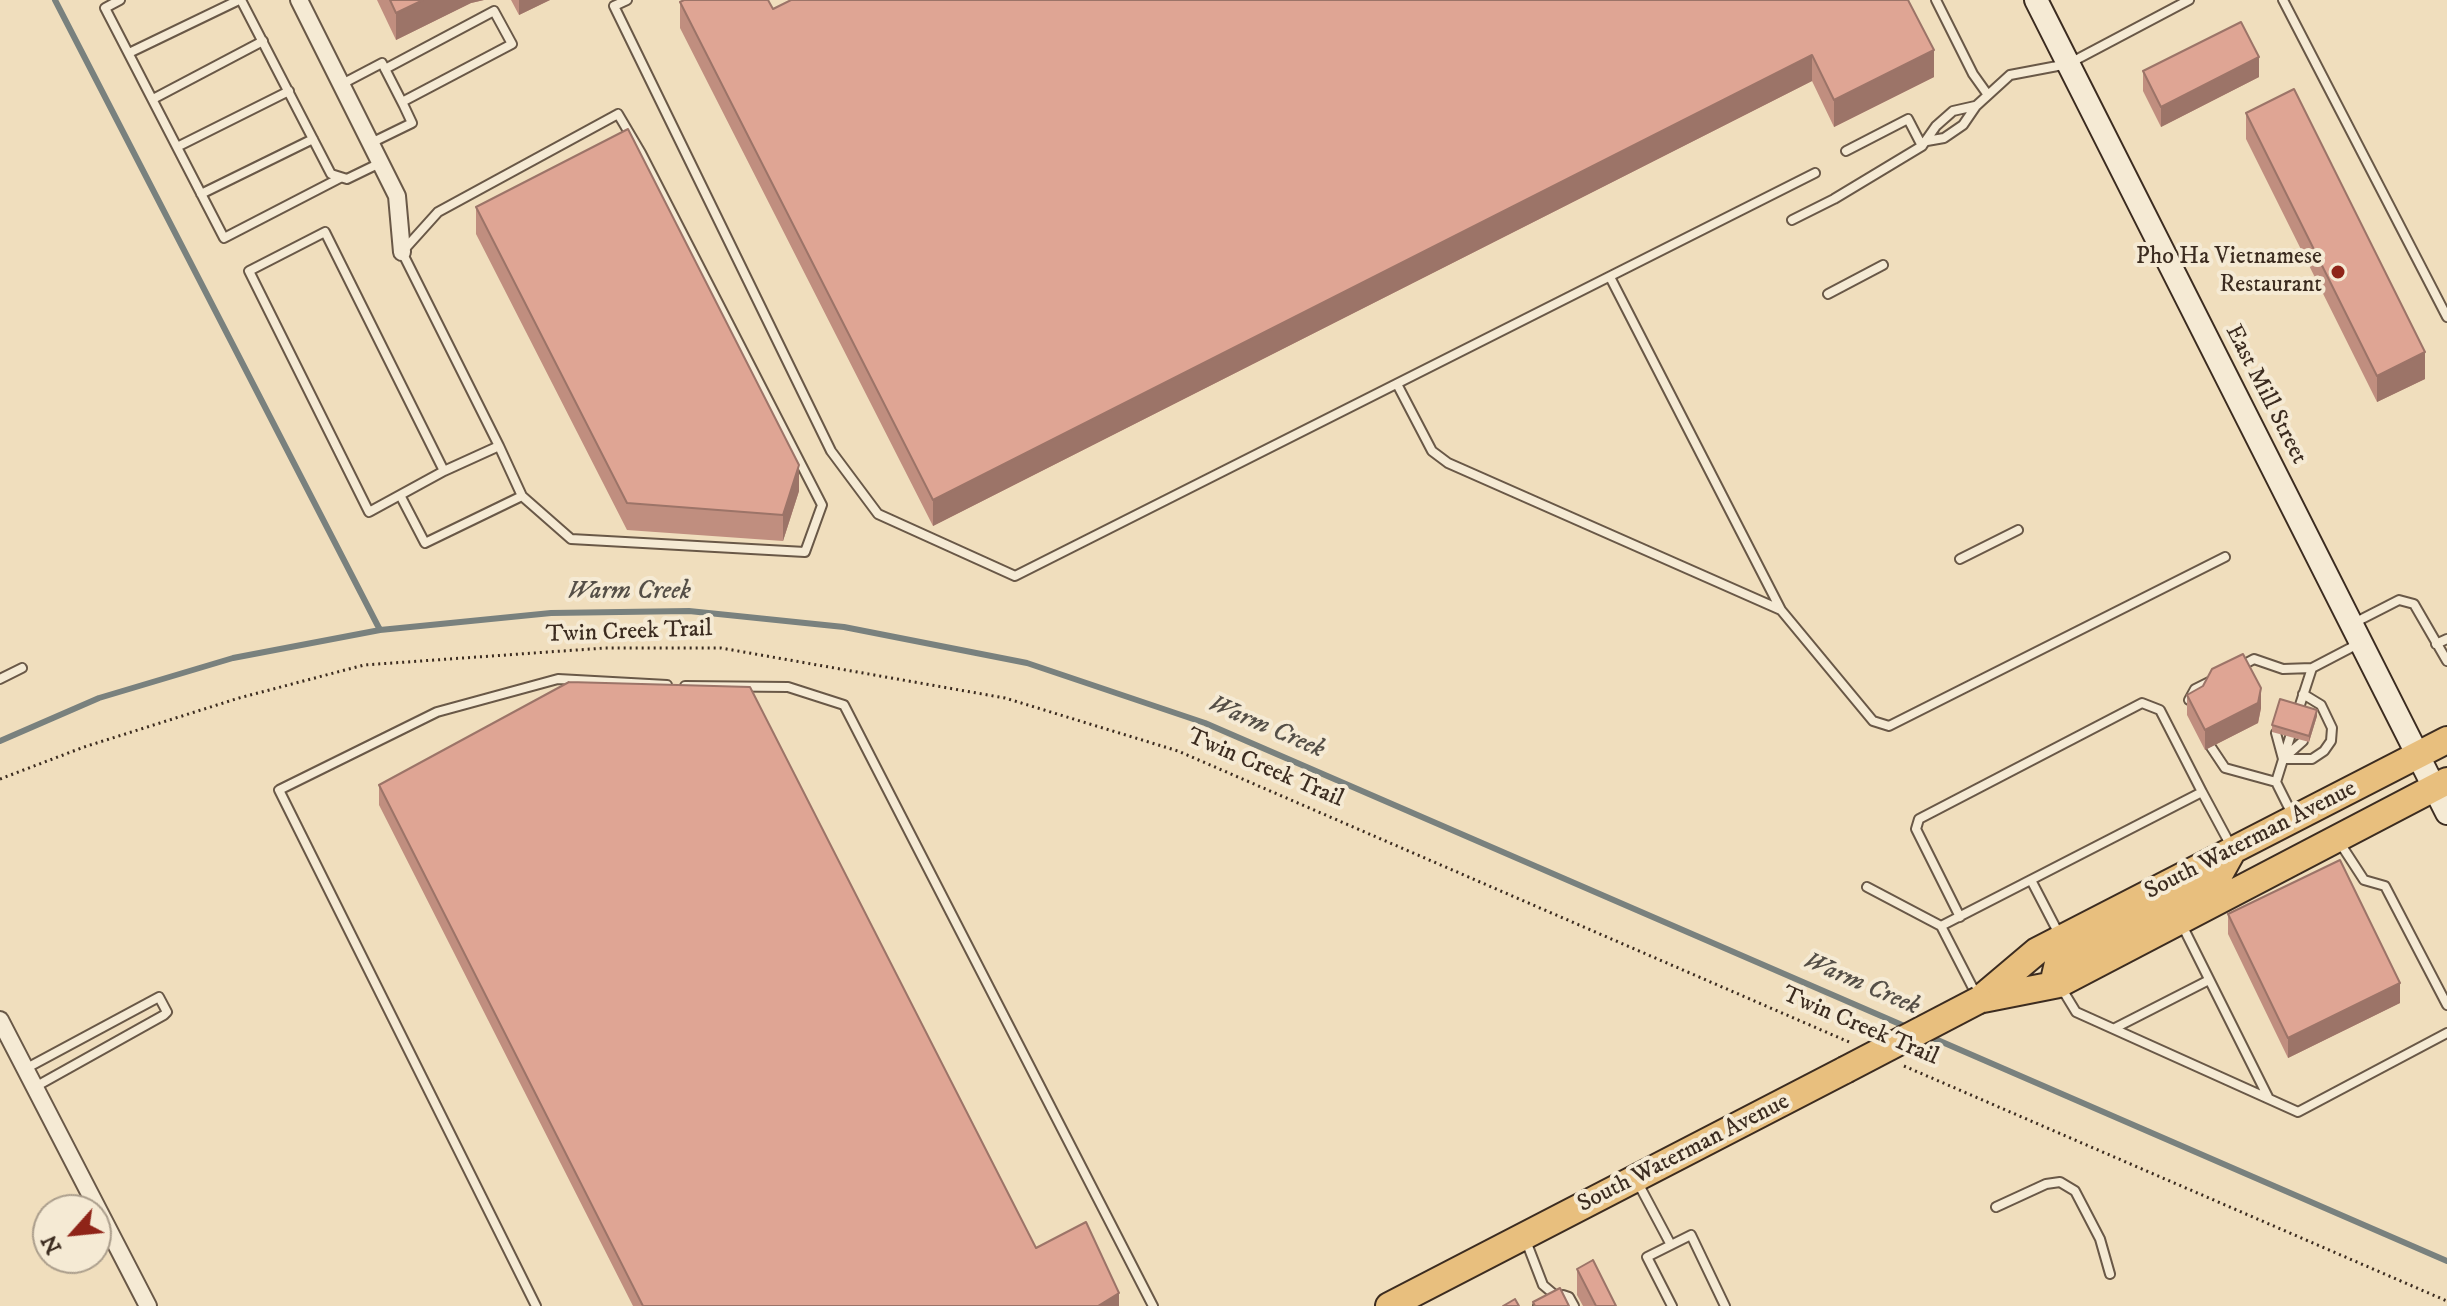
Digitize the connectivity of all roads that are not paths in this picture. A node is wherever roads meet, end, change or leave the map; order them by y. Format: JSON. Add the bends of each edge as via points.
{"nodes":[{"id":1,"x":120,"y":0,"type":"edge"},
{"id":2,"x":240,"y":0,"type":"edge"},
{"id":3,"x":299,"y":0,"type":"edge"},
{"id":4,"x":627,"y":0,"type":"edge"},
{"id":5,"x":1936,"y":0,"type":"edge"},
{"id":6,"x":2036,"y":0,"type":"edge"},
{"id":7,"x":2189,"y":0,"type":"edge"},
{"id":8,"x":2283,"y":0,"type":"edge"},
{"id":9,"x":613,"y":3,"type":"edge"},
{"id":10,"x":263,"y":41,"type":"junction"},
{"id":11,"x":129,"y":53,"type":"junction"},
{"id":12,"x":2068,"y":64,"type":"junction"},
{"id":13,"x":385,"y":69,"type":"junction"},
{"id":14,"x":341,"y":85,"type":"junction"},
{"id":15,"x":289,"y":91,"type":"junction"},
{"id":16,"x":1988,"y":95,"type":"junction"},
{"id":17,"x":153,"y":99,"type":"junction"},
{"id":18,"x":402,"y":102,"type":"junction"},
{"id":19,"x":1976,"y":106,"type":"junction"},
{"id":20,"x":313,"y":139,"type":"junction"},
{"id":21,"x":370,"y":143,"type":"junction"},
{"id":22,"x":1924,"y":144,"type":"junction"},
{"id":23,"x":177,"y":147,"type":"junction"},
{"id":24,"x":1846,"y":151,"type":"dead end"},
{"id":25,"x":380,"y":163,"type":"junction"},
{"id":26,"x":1815,"y":173,"type":"dead end"},
{"id":27,"x":340,"y":178,"type":"junction"},
{"id":28,"x":201,"y":194,"type":"junction"},
{"id":29,"x":1792,"y":220,"type":"dead end"},
{"id":30,"x":402,"y":252,"type":"junction"},
{"id":31,"x":1883,"y":265,"type":"dead end"},
{"id":32,"x":1610,"y":277,"type":"junction"},
{"id":33,"x":1828,"y":294,"type":"dead end"},
{"id":34,"x":2447,"y":317,"type":"edge"},
{"id":35,"x":1397,"y":384,"type":"junction"},
{"id":36,"x":499,"y":446,"type":"junction"},
{"id":37,"x":444,"y":471,"type":"junction"},
{"id":38,"x":400,"y":495,"type":"junction"},
{"id":39,"x":522,"y":496,"type":"junction"},
{"id":40,"x":2018,"y":530,"type":"dead end"},
{"id":41,"x":2225,"y":557,"type":"dead end"},
{"id":42,"x":1960,"y":559,"type":"dead end"},
{"id":43,"x":1781,"y":610,"type":"junction"},
{"id":44,"x":2356,"y":633,"type":"junction"},
{"id":45,"x":2447,"y":639,"type":"edge"},
{"id":46,"x":2436,"y":644,"type":"junction"},
{"id":47,"x":2447,"y":661,"type":"edge"},
{"id":48,"x":22,"y":668,"type":"dead end"},
{"id":49,"x":2312,"y":668,"type":"junction"},
{"id":50,"x":2230,"y":671,"type":"edge"},
{"id":51,"x":2218,"y":677,"type":"edge"},
{"id":52,"x":0,"y":679,"type":"edge"},
{"id":53,"x":2303,"y":694,"type":"junction"},
{"id":54,"x":2294,"y":700,"type":"edge"},
{"id":55,"x":2193,"y":711,"type":"edge"},
{"id":56,"x":2298,"y":711,"type":"edge"},
{"id":57,"x":2310,"y":715,"type":"edge"},
{"id":58,"x":2276,"y":733,"type":"edge"},
{"id":59,"x":2290,"y":737,"type":"edge"},
{"id":60,"x":2447,"y":740,"type":"edge"},
{"id":61,"x":2303,"y":741,"type":"edge"},
{"id":62,"x":2211,"y":747,"type":"dead end"},
{"id":63,"x":2418,"y":755,"type":"junction"},
{"id":64,"x":2283,"y":759,"type":"junction"},
{"id":65,"x":2276,"y":782,"type":"junction"},
{"id":66,"x":2441,"y":784,"type":"edge"},
{"id":67,"x":2202,"y":792,"type":"junction"},
{"id":68,"x":2447,"y":813,"type":"edge"},
{"id":69,"x":2294,"y":818,"type":"junction"},
{"id":70,"x":2338,"y":839,"type":"junction"},
{"id":71,"x":2233,"y":850,"type":"junction"},
{"id":72,"x":2031,"y":880,"type":"junction"},
{"id":73,"x":1867,"y":887,"type":"dead end"},
{"id":74,"x":1960,"y":917,"type":"junction"},
{"id":75,"x":2180,"y":922,"type":"junction"},
{"id":76,"x":1941,"y":926,"type":"junction"},
{"id":77,"x":2061,"y":938,"type":"junction"},
{"id":78,"x":2209,"y":980,"type":"junction"},
{"id":79,"x":2059,"y":984,"type":"junction"},
{"id":80,"x":1979,"y":1000,"type":"junction"},
{"id":81,"x":2447,"y":1005,"type":"edge"},
{"id":82,"x":115,"y":1019,"type":"junction"},
{"id":83,"x":0,"y":1020,"type":"edge"},
{"id":84,"x":2115,"y":1028,"type":"junction"},
{"id":85,"x":2447,"y":1033,"type":"edge"},
{"id":86,"x":125,"y":1037,"type":"junction"},
{"id":87,"x":6,"y":1046,"type":"edge"},
{"id":88,"x":25,"y":1069,"type":"junction"},
{"id":89,"x":35,"y":1087,"type":"junction"},
{"id":90,"x":2268,"y":1098,"type":"junction"},
{"id":91,"x":1636,"y":1179,"type":"junction"},
{"id":92,"x":1996,"y":1207,"type":"dead end"},
{"id":93,"x":1524,"y":1236,"type":"junction"},
{"id":94,"x":1671,"y":1245,"type":"junction"},
{"id":95,"x":2110,"y":1274,"type":"dead end"},
{"id":96,"x":1556,"y":1296,"type":"junction"},
{"id":97,"x":1395,"y":1305,"type":"edge"},
{"id":98,"x":148,"y":1306,"type":"edge"},
{"id":99,"x":536,"y":1306,"type":"edge"},
{"id":100,"x":1153,"y":1306,"type":"edge"},
{"id":101,"x":1538,"y":1306,"type":"edge"},
{"id":102,"x":1574,"y":1306,"type":"edge"},
{"id":103,"x":1672,"y":1306,"type":"edge"},
{"id":104,"x":1725,"y":1306,"type":"edge"}],
"edges":[{"from":1,"to":11,"type":"lane","via":[[105,8]]},
{"from":2,"to":10,"type":"lane"},
{"from":2,"to":11,"type":"lane"},
{"from":3,"to":14,"type":"street"},
{"from":4,"to":9,"type":"lane"},
{"from":5,"to":16,"type":"lane"},
{"from":6,"to":12,"type":"main road","name":"East Mill Street"},
{"from":7,"to":12,"type":"lane"},
{"from":8,"to":34,"type":"lane"},
{"from":9,"to":35,"type":"lane","via":[[831,451],[878,514],[1015,576]]},
{"from":10,"to":15,"type":"lane"},
{"from":10,"to":17,"type":"lane"},
{"from":11,"to":17,"type":"lane"},
{"from":12,"to":16,"type":"lane","via":[[2010,75]]},
{"from":12,"to":44,"type":"main road","name":"East Mill Street"},
{"from":13,"to":14,"type":"lane","via":[[382,63]]},
{"from":13,"to":18,"type":"lane"},
{"from":13,"to":18,"type":"lane","via":[[494,11],[512,44]]},
{"from":14,"to":21,"type":"street"},
{"from":15,"to":20,"type":"lane"},
{"from":15,"to":23,"type":"lane"},
{"from":16,"to":19,"type":"lane"},
{"from":17,"to":23,"type":"lane"},
{"from":18,"to":21,"type":"lane","via":[[412,123]]},
{"from":19,"to":22,"type":"lane","via":[[1963,125]]},
{"from":19,"to":22,"type":"lane","via":[[1953,111]]},
{"from":20,"to":27,"type":"lane","via":[[331,174]]},
{"from":20,"to":28,"type":"lane"},
{"from":21,"to":25,"type":"street"},
{"from":22,"to":24,"type":"lane","via":[[1908,119]]},
{"from":22,"to":29,"type":"lane"},
{"from":23,"to":28,"type":"lane"},
{"from":25,"to":27,"type":"lane"},
{"from":25,"to":30,"type":"street","via":[[397,196]]},
{"from":26,"to":32,"type":"lane"},
{"from":27,"to":28,"type":"lane","via":[[224,238]]},
{"from":30,"to":36,"type":"lane"},
{"from":30,"to":39,"type":"lane","via":[[438,212],[618,114],[822,505],[805,552],[571,539]]},
{"from":31,"to":33,"type":"lane"},
{"from":32,"to":35,"type":"lane"},
{"from":32,"to":43,"type":"lane"},
{"from":35,"to":43,"type":"lane","via":[[1432,451],[1448,463]]},
{"from":36,"to":37,"type":"lane"},
{"from":36,"to":39,"type":"lane"},
{"from":37,"to":38,"type":"lane"},
{"from":37,"to":38,"type":"lane","via":[[325,232],[249,271],[369,512]]},
{"from":38,"to":39,"type":"lane","via":[[425,543]]},
{"from":40,"to":42,"type":"lane"},
{"from":41,"to":43,"type":"lane","via":[[1889,726],[1873,721]]},
{"from":44,"to":46,"type":"lane","via":[[2399,600],[2414,604]]},
{"from":44,"to":49,"type":"lane"},
{"from":44,"to":63,"type":"main road","name":"East Mill Street"},
{"from":45,"to":46,"type":"lane"},
{"from":46,"to":47,"type":"lane"},
{"from":48,"to":52,"type":"lane"},
{"from":49,"to":50,"type":"lane","via":[[2283,669],[2254,659]]},
{"from":49,"to":53,"type":"lane"},
{"from":51,"to":55,"type":"lane","via":[[2191,694]]},
{"from":53,"to":54,"type":"lane"},
{"from":53,"to":56,"type":"lane"},
{"from":53,"to":57,"type":"lane"},
{"from":53,"to":64,"type":"lane","via":[[2321,705],[2332,728],[2331,741],[2312,759]]},
{"from":58,"to":64,"type":"lane"},
{"from":59,"to":64,"type":"lane"},
{"from":60,"to":63,"type":"main road","name":"South Waterman Avenue"},
{"from":61,"to":64,"type":"lane"},
{"from":62,"to":65,"type":"lane","via":[[2225,768]]},
{"from":63,"to":66,"type":"main road","name":"East Mill Street"},
{"from":63,"to":69,"type":"main road","name":"South Waterman Avenue"},
{"from":64,"to":65,"type":"lane"},
{"from":65,"to":69,"type":"lane"},
{"from":66,"to":68,"type":"main road","name":"East Mill Street"},
{"from":66,"to":70,"type":"main road","name":"South Waterman Avenue"},
{"from":67,"to":71,"type":"lane"},
{"from":67,"to":72,"type":"lane"},
{"from":67,"to":74,"type":"lane","via":[[2160,710],[2142,703],[1919,819],[1916,829]]},
{"from":69,"to":71,"type":"main road","name":"South Waterman Avenue"},
{"from":70,"to":75,"type":"main road","name":"South Waterman Avenue"},
{"from":70,"to":81,"type":"lane","via":[[2364,880],[2385,886]]},
{"from":71,"to":77,"type":"main road","name":"South Waterman Avenue"},
{"from":71,"to":79,"type":"main road","via":[[2214,884],[2058,963]]},
{"from":72,"to":74,"type":"lane"},
{"from":72,"to":77,"type":"lane"},
{"from":73,"to":76,"type":"lane"},
{"from":74,"to":76,"type":"lane"},
{"from":75,"to":78,"type":"lane"},
{"from":75,"to":79,"type":"main road","name":"South Waterman Avenue"},
{"from":76,"to":80,"type":"lane"},
{"from":77,"to":80,"type":"main road","name":"South Waterman Avenue","via":[[2037,951]]},
{"from":78,"to":84,"type":"lane"},
{"from":78,"to":90,"type":"lane"},
{"from":79,"to":80,"type":"main road","name":"South Waterman Avenue"},
{"from":79,"to":84,"type":"lane","via":[[2076,1012]]},
{"from":80,"to":91,"type":"main road","name":"South Waterman Avenue","bridge":true},
{"from":82,"to":86,"type":"lane"},
{"from":82,"to":86,"type":"lane","via":[[159,997],[167,1012]]},
{"from":82,"to":88,"type":"lane"},
{"from":83,"to":87,"type":"street"},
{"from":84,"to":90,"type":"lane"},
{"from":85,"to":90,"type":"lane","via":[[2298,1112]]},
{"from":86,"to":89,"type":"lane"},
{"from":87,"to":88,"type":"street"},
{"from":88,"to":89,"type":"street"},
{"from":89,"to":98,"type":"street"},
{"from":91,"to":93,"type":"main road","name":"South Waterman Avenue"},
{"from":91,"to":94,"type":"lane"},
{"from":92,"to":95,"type":"lane","via":[[2060,1182],[2075,1191],[2100,1239]]},
{"from":93,"to":96,"type":"lane","via":[[1543,1285]]},
{"from":93,"to":97,"type":"main road","name":"South Waterman Avenue"},
{"from":94,"to":103,"type":"lane","via":[[1647,1257]]},
{"from":94,"to":104,"type":"lane","via":[[1691,1235]]},
{"from":96,"to":101,"type":"lane"},
{"from":96,"to":102,"type":"lane","via":[[1569,1297]]},
{"from":99,"to":100,"type":"lane","via":[[279,790],[437,712],[558,679],[788,687],[844,705]]}]}
